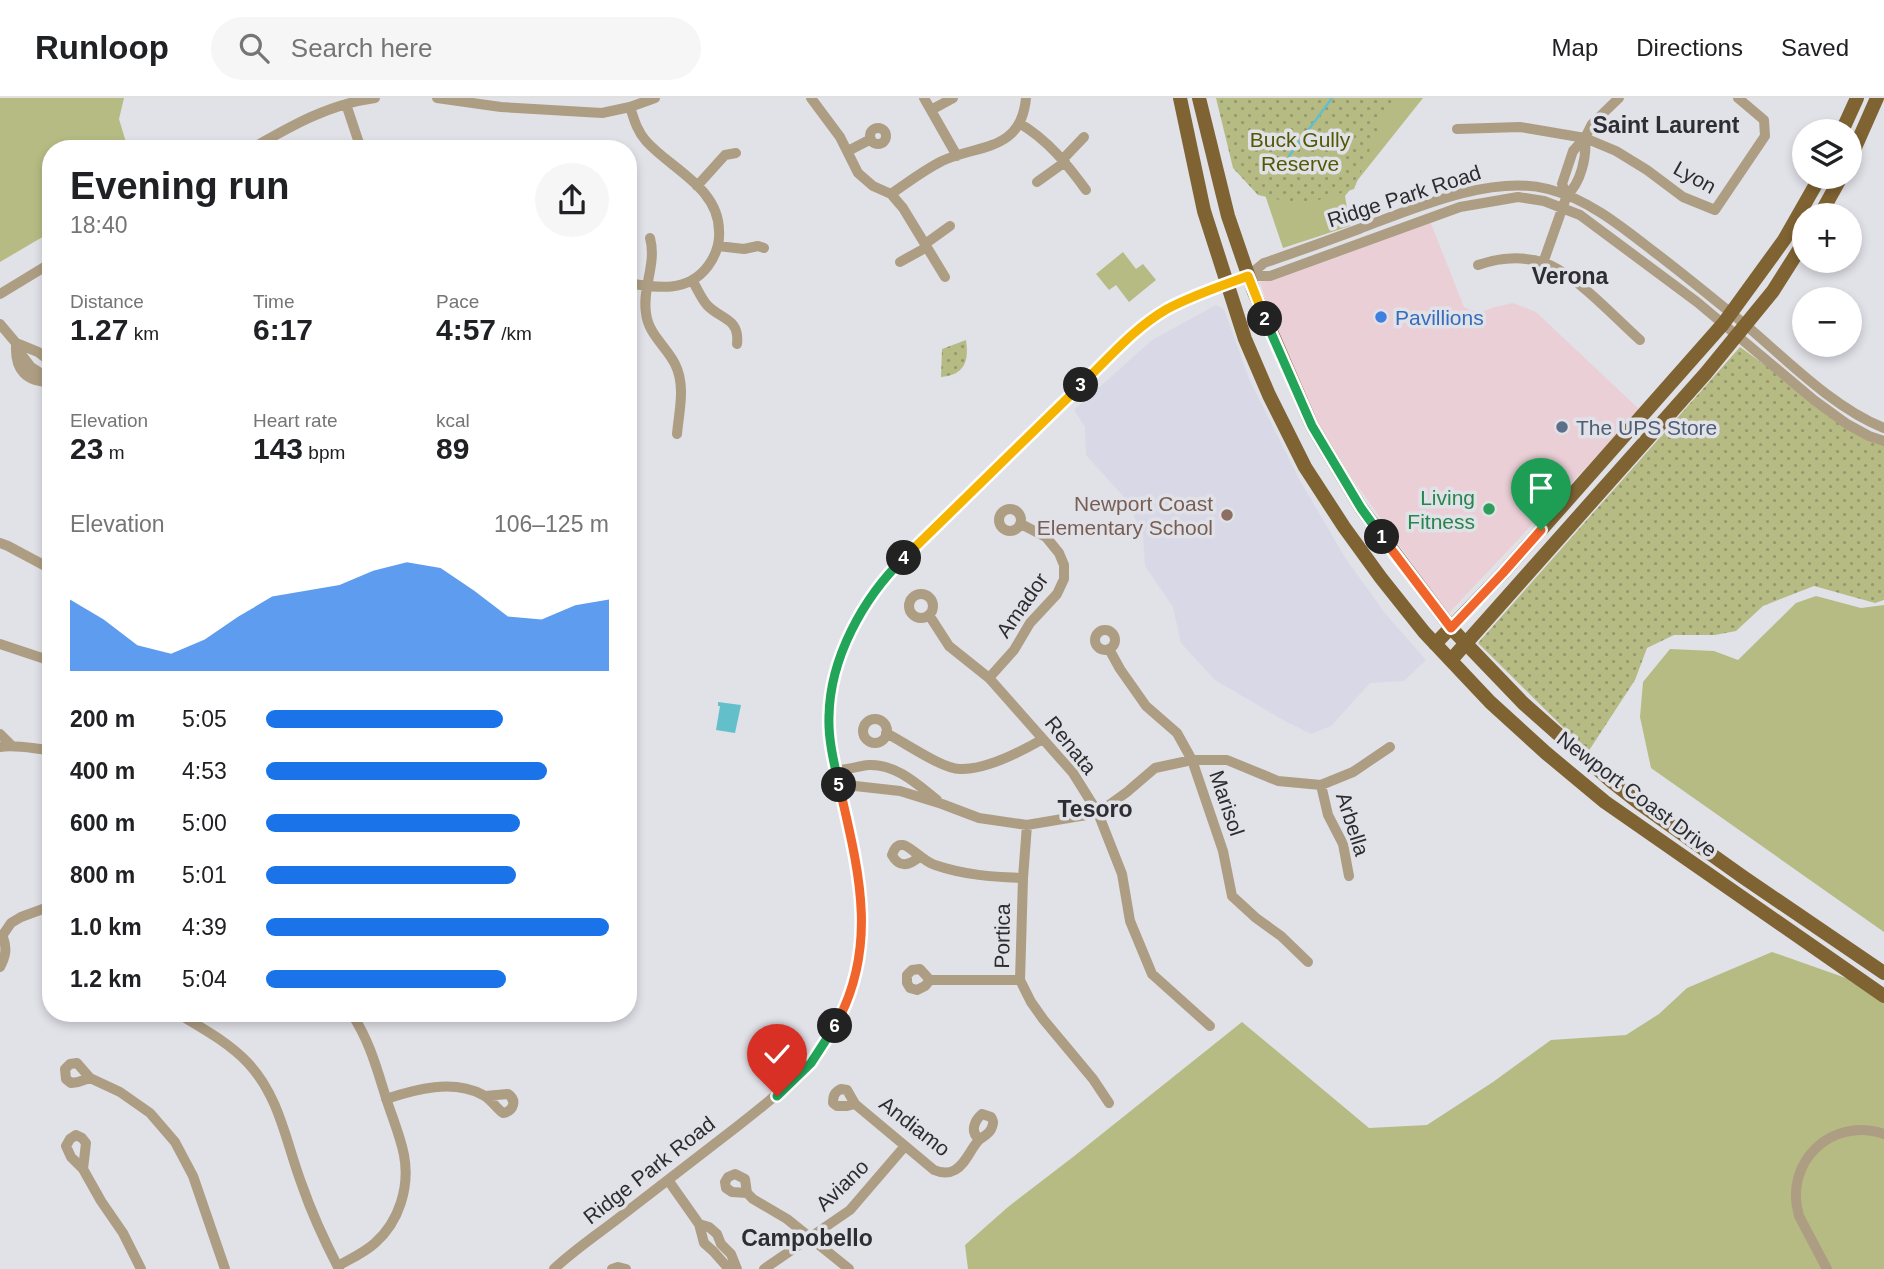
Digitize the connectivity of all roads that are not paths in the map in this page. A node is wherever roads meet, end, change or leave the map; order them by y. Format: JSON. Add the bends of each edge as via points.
{"nodes":[{"id":1,"x":375,"y":98,"type":"edge"},
{"id":2,"x":437,"y":98,"type":"edge"},
{"id":3,"x":655,"y":98,"type":"edge"},
{"id":4,"x":811,"y":98,"type":"edge"},
{"id":5,"x":924,"y":98,"type":"edge"},
{"id":6,"x":953,"y":98,"type":"edge"},
{"id":7,"x":1026,"y":98,"type":"edge"},
{"id":8,"x":1180,"y":98,"type":"edge"},
{"id":9,"x":1199,"y":98,"type":"edge"},
{"id":10,"x":1619,"y":98,"type":"edge"},
{"id":11,"x":1738,"y":98,"type":"edge"},
{"id":12,"x":1857,"y":98,"type":"edge"},
{"id":13,"x":1877,"y":98,"type":"edge"},
{"id":14,"x":346,"y":103,"type":"junction"},
{"id":15,"x":631,"y":107,"type":"junction"},
{"id":16,"x":931,"y":110,"type":"junction"},
{"id":17,"x":1847,"y":119,"type":"edge"},
{"id":18,"x":1019,"y":123,"type":"junction"},
{"id":19,"x":1457,"y":129,"type":"dead end"},
{"id":20,"x":1862,"y":132,"type":"edge"},
{"id":21,"x":1084,"y":137,"type":"dead end"},
{"id":22,"x":1585,"y":138,"type":"junction"},
{"id":23,"x":871,"y":139,"type":"dead end"},
{"id":24,"x":267,"y":140,"type":"edge"},
{"id":25,"x":358,"y":140,"type":"edge"},
{"id":26,"x":848,"y":151,"type":"junction"},
{"id":27,"x":736,"y":153,"type":"dead end"},
{"id":28,"x":957,"y":156,"type":"junction"},
{"id":29,"x":1064,"y":160,"type":"junction"},
{"id":30,"x":1037,"y":182,"type":"dead end"},
{"id":31,"x":697,"y":186,"type":"junction"},
{"id":32,"x":1813,"y":189,"type":"edge"},
{"id":33,"x":1086,"y":190,"type":"dead end"},
{"id":34,"x":891,"y":194,"type":"junction"},
{"id":35,"x":1567,"y":195,"type":"junction"},
{"id":36,"x":1563,"y":207,"type":"junction"},
{"id":37,"x":950,"y":226,"type":"dead end"},
{"id":38,"x":650,"y":238,"type":"dead end"},
{"id":39,"x":718,"y":246,"type":"junction"},
{"id":40,"x":926,"y":246,"type":"junction"},
{"id":41,"x":764,"y":248,"type":"dead end"},
{"id":42,"x":1792,"y":261,"type":"edge"},
{"id":43,"x":900,"y":262,"type":"dead end"},
{"id":44,"x":1543,"y":262,"type":"junction"},
{"id":45,"x":1478,"y":265,"type":"dead end"},
{"id":46,"x":42,"y":268,"type":"edge"},
{"id":47,"x":1248,"y":276,"type":"junction"},
{"id":48,"x":945,"y":277,"type":"dead end"},
{"id":49,"x":692,"y":280,"type":"junction"},
{"id":50,"x":637,"y":284,"type":"edge"},
{"id":51,"x":1228,"y":284,"type":"junction"},
{"id":52,"x":648,"y":286,"type":"junction"},
{"id":53,"x":0,"y":294,"type":"edge"},
{"id":54,"x":1727,"y":319,"type":"junction"},
{"id":55,"x":0,"y":324,"type":"edge"},
{"id":56,"x":1740,"y":330,"type":"junction"},
{"id":57,"x":1640,"y":340,"type":"dead end"},
{"id":58,"x":16,"y":343,"type":"junction"},
{"id":59,"x":737,"y":344,"type":"dead end"},
{"id":60,"x":42,"y":355,"type":"edge"},
{"id":61,"x":42,"y":374,"type":"edge"},
{"id":62,"x":1884,"y":428,"type":"edge"},
{"id":63,"x":677,"y":434,"type":"dead end"},
{"id":64,"x":1884,"y":441,"type":"edge"},
{"id":65,"x":1021,"y":524,"type":"dead end"},
{"id":66,"x":0,"y":543,"type":"edge"},
{"id":67,"x":42,"y":564,"type":"edge"},
{"id":68,"x":929,"y":615,"type":"dead end"},
{"id":69,"x":1451,"y":628,"type":"junction"},
{"id":70,"x":0,"y":644,"type":"edge"},
{"id":71,"x":1436,"y":644,"type":"junction"},
{"id":72,"x":1466,"y":645,"type":"junction"},
{"id":73,"x":1109,"y":649,"type":"dead end"},
{"id":74,"x":42,"y":658,"type":"edge"},
{"id":75,"x":1451,"y":660,"type":"junction"},
{"id":76,"x":989,"y":678,"type":"junction"},
{"id":77,"x":886,"y":733,"type":"dead end"},
{"id":78,"x":0,"y":734,"type":"edge"},
{"id":79,"x":1043,"y":739,"type":"junction"},
{"id":80,"x":6,"y":747,"type":"edge"},
{"id":81,"x":1390,"y":747,"type":"dead end"},
{"id":82,"x":42,"y":750,"type":"edge"},
{"id":83,"x":1192,"y":760,"type":"junction"},
{"id":84,"x":888,"y":766,"type":"junction"},
{"id":85,"x":835,"y":770,"type":"junction"},
{"id":86,"x":1321,"y":785,"type":"junction"},
{"id":87,"x":840,"y":789,"type":"junction"},
{"id":88,"x":886,"y":790,"type":"junction"},
{"id":89,"x":942,"y":804,"type":"junction"},
{"id":90,"x":1098,"y":813,"type":"junction"},
{"id":91,"x":1027,"y":825,"type":"junction"},
{"id":92,"x":919,"y":857,"type":"dead end"},
{"id":93,"x":1349,"y":876,"type":"dead end"},
{"id":94,"x":1023,"y":878,"type":"junction"},
{"id":95,"x":42,"y":909,"type":"edge"},
{"id":96,"x":2,"y":938,"type":"edge"},
{"id":97,"x":1308,"y":962,"type":"dead end"},
{"id":98,"x":0,"y":967,"type":"edge"},
{"id":99,"x":1884,"y":973,"type":"edge"},
{"id":100,"x":930,"y":980,"type":"dead end"},
{"id":101,"x":1020,"y":980,"type":"junction"},
{"id":102,"x":1884,"y":996,"type":"edge"},
{"id":103,"x":191,"y":1022,"type":"edge"},
{"id":104,"x":357,"y":1022,"type":"edge"},
{"id":105,"x":1210,"y":1026,"type":"dead end"},
{"id":106,"x":90,"y":1078,"type":"dead end"},
{"id":107,"x":485,"y":1096,"type":"dead end"},
{"id":108,"x":386,"y":1099,"type":"junction"},
{"id":109,"x":1109,"y":1103,"type":"dead end"},
{"id":110,"x":855,"y":1104,"type":"dead end"},
{"id":111,"x":1884,"y":1133,"type":"edge"},
{"id":112,"x":979,"y":1139,"type":"dead end"},
{"id":113,"x":905,"y":1146,"type":"junction"},
{"id":114,"x":83,"y":1169,"type":"dead end"},
{"id":115,"x":668,"y":1180,"type":"junction"},
{"id":116,"x":747,"y":1193,"type":"dead end"},
{"id":117,"x":811,"y":1238,"type":"junction"},
{"id":118,"x":717,"y":1247,"type":"junction"},
{"id":119,"x":339,"y":1268,"type":"edge"},
{"id":120,"x":141,"y":1269,"type":"edge"},
{"id":121,"x":225,"y":1269,"type":"edge"},
{"id":122,"x":554,"y":1269,"type":"edge"},
{"id":123,"x":612,"y":1269,"type":"edge"},
{"id":124,"x":626,"y":1269,"type":"edge"},
{"id":125,"x":729,"y":1269,"type":"edge"},
{"id":126,"x":737,"y":1269,"type":"edge"},
{"id":127,"x":764,"y":1269,"type":"edge"},
{"id":128,"x":849,"y":1269,"type":"edge"},
{"id":129,"x":1828,"y":1269,"type":"edge"}],
"edges":[{"from":1,"to":14,"type":"street"},
{"from":2,"to":15,"type":"street","via":[[602,113]]},
{"from":3,"to":15,"type":"street"},
{"from":4,"to":26,"type":"street"},
{"from":5,"to":16,"type":"street"},
{"from":6,"to":16,"type":"street"},
{"from":7,"to":18,"type":"street"},
{"from":8,"to":51,"type":"main road","name":"Newport Coast Drive","via":[[1204,211]]},
{"from":9,"to":47,"type":"main road","name":"Newport Coast Drive"},
{"from":10,"to":22,"type":"street","via":[[1592,124]]},
{"from":11,"to":22,"type":"street","name":"Lyon","via":[[1764,120],[1765,136],[1716,210],[1683,197],[1616,151]]},
{"from":12,"to":17,"type":"main road"},
{"from":13,"to":20,"type":"main road"},
{"from":14,"to":24,"type":"street"},
{"from":14,"to":25,"type":"street"},
{"from":15,"to":31,"type":"street","via":[[646,142]]},
{"from":16,"to":28,"type":"street"},
{"from":18,"to":28,"type":"street","via":[[1001,142]]},
{"from":18,"to":29,"type":"street"},
{"from":19,"to":22,"type":"street","name":"Lyon","via":[[1520,127]]},
{"from":21,"to":29,"type":"street"},
{"from":22,"to":35,"type":"street","via":[[1586,152],[1574,189]]},
{"from":23,"to":26,"type":"street"},
{"from":26,"to":34,"type":"street","via":[[858,173]]},
{"from":27,"to":31,"type":"street","via":[[725,155]]},
{"from":28,"to":34,"type":"street"},
{"from":29,"to":30,"type":"street"},
{"from":29,"to":33,"type":"street"},
{"from":31,"to":39,"type":"street","via":[[717,213]]},
{"from":32,"to":54,"type":"main road","via":[[1784,240]]},
{"from":34,"to":40,"type":"street"},
{"from":35,"to":36,"type":"street"},
{"from":35,"to":47,"type":"street","name":"Ridge Park Road","via":[[1519,184],[1474,190],[1264,263]]},
{"from":35,"to":54,"type":"street","name":"Ridge Park Road","via":[[1589,205],[1709,294]]},
{"from":36,"to":44,"type":"street"},
{"from":36,"to":47,"type":"street","name":"Ridge Park Road","via":[[1518,197],[1470,204],[1270,276]]},
{"from":36,"to":54,"type":"street","name":"Ridge Park Road"},
{"from":37,"to":40,"type":"street"},
{"from":38,"to":52,"type":"street","via":[[653,258]]},
{"from":39,"to":41,"type":"street"},
{"from":39,"to":49,"type":"street","via":[[709,264]]},
{"from":40,"to":43,"type":"street"},
{"from":40,"to":48,"type":"street"},
{"from":42,"to":56,"type":"main road"},
{"from":44,"to":45,"type":"street","via":[[1514,258]]},
{"from":44,"to":57,"type":"street","via":[[1576,283]]},
{"from":46,"to":53,"type":"street"},
{"from":47,"to":51,"type":"street","name":"Ridge Park Road"},
{"from":47,"to":69,"type":"main road","name":"Newport Coast Drive","via":[[1324,447],[1361,508]]},
{"from":49,"to":52,"type":"street","via":[[667,288]]},
{"from":49,"to":59,"type":"street","via":[[709,307],[733,324]]},
{"from":50,"to":52,"type":"street"},
{"from":51,"to":71,"type":"main road","name":"Newport Coast Drive","via":[[1250,350],[1305,467],[1381,578]]},
{"from":51,"to":85,"type":"street","name":"Ridge Park Road","via":[[1166,310],[1136,332],[887,576],[855,625],[834,681],[829,716]]},
{"from":52,"to":63,"type":"street","via":[[649,325],[675,364],[681,382]]},
{"from":54,"to":56,"type":"street","name":"Ridge Park Road"},
{"from":54,"to":69,"type":"main road"},
{"from":55,"to":58,"type":"street"},
{"from":56,"to":62,"type":"street","via":[[1857,414]]},
{"from":56,"to":64,"type":"street","via":[[1814,400],[1847,424]]},
{"from":56,"to":72,"type":"main road"},
{"from":58,"to":60,"type":"street"},
{"from":58,"to":61,"type":"street"},
{"from":65,"to":76,"type":"street","name":"Amador","via":[[1046,537],[1064,565],[1065,579]]},
{"from":66,"to":67,"type":"street"},
{"from":68,"to":76,"type":"street","name":"Renata","via":[[949,646]]},
{"from":69,"to":71,"type":"main road"},
{"from":69,"to":72,"type":"main road","name":"Newport Coast Drive"},
{"from":70,"to":74,"type":"street"},
{"from":71,"to":75,"type":"main road","name":"Newport Coast Drive"},
{"from":72,"to":75,"type":"main road"},
{"from":72,"to":99,"type":"main road","name":"Newport Coast Drive","via":[[1581,756],[1639,803]]},
{"from":73,"to":83,"type":"street","name":"Marisol","via":[[1146,706],[1177,733]]},
{"from":75,"to":102,"type":"main road","name":"Newport Coast Drive","via":[[1490,702],[1605,802]]},
{"from":76,"to":79,"type":"street","name":"Renata"},
{"from":77,"to":79,"type":"street","via":[[960,769],[1015,755]]},
{"from":78,"to":80,"type":"street"},
{"from":79,"to":90,"type":"street","name":"Renata","via":[[1073,773]]},
{"from":80,"to":82,"type":"street"},
{"from":81,"to":86,"type":"street","via":[[1353,772]]},
{"from":83,"to":86,"type":"street","via":[[1227,760],[1278,780]]},
{"from":83,"to":90,"type":"street","via":[[1155,768]]},
{"from":83,"to":97,"type":"street","name":"Marisol","via":[[1223,851],[1232,896]]},
{"from":84,"to":85,"type":"street"},
{"from":84,"to":88,"type":"street"},
{"from":84,"to":89,"type":"street"},
{"from":85,"to":87,"type":"street","name":"Ridge Park Road"},
{"from":86,"to":93,"type":"street","name":"Arbella","via":[[1328,816],[1343,844]]},
{"from":87,"to":88,"type":"street"},
{"from":87,"to":115,"type":"street","name":"Ridge Park Road","via":[[861,891],[862,918],[857,965],[842,1012],[825,1044],[794,1080]]},
{"from":88,"to":89,"type":"street"},
{"from":89,"to":91,"type":"street","via":[[979,818]]},
{"from":90,"to":91,"type":"street"},
{"from":90,"to":105,"type":"street","name":"Renata","via":[[1122,874],[1130,921],[1152,974]]},
{"from":91,"to":94,"type":"street","name":"Portica"},
{"from":92,"to":94,"type":"street","via":[[976,876]]},
{"from":94,"to":101,"type":"street","name":"Portica"},
{"from":95,"to":96,"type":"street","via":[[11,923]]},
{"from":96,"to":98,"type":"street","via":[[6,948]]},
{"from":100,"to":101,"type":"street"},
{"from":101,"to":109,"type":"street","name":"Portica","via":[[1043,1019]]},
{"from":103,"to":119,"type":"street","via":[[237,1052],[261,1078]]},
{"from":104,"to":108,"type":"street"},
{"from":106,"to":121,"type":"street","via":[[135,1102],[175,1142],[193,1176]]},
{"from":107,"to":108,"type":"street","via":[[442,1087]]},
{"from":108,"to":119,"type":"street","via":[[404,1156],[402,1198],[383,1235]]},
{"from":110,"to":113,"type":"street","name":"Andiamo"},
{"from":111,"to":129,"type":"street","via":[[1852,1129],[1819,1144],[1801,1168],[1797,1208]]},
{"from":112,"to":113,"type":"street","name":"Andiamo","via":[[958,1168],[946,1173],[934,1170]]},
{"from":113,"to":117,"type":"street","name":"Aviano","via":[[850,1210]]},
{"from":114,"to":120,"type":"street"},
{"from":115,"to":118,"type":"street","via":[[699,1224],[704,1243]]},
{"from":115,"to":122,"type":"street","name":"Ridge Park Road"},
{"from":116,"to":117,"type":"street"},
{"from":117,"to":127,"type":"street","name":"Aviano"},
{"from":117,"to":128,"type":"street"},
{"from":118,"to":125,"type":"street"},
{"from":118,"to":126,"type":"street","via":[[731,1254]]},
{"from":123,"to":124,"type":"street"}]}
